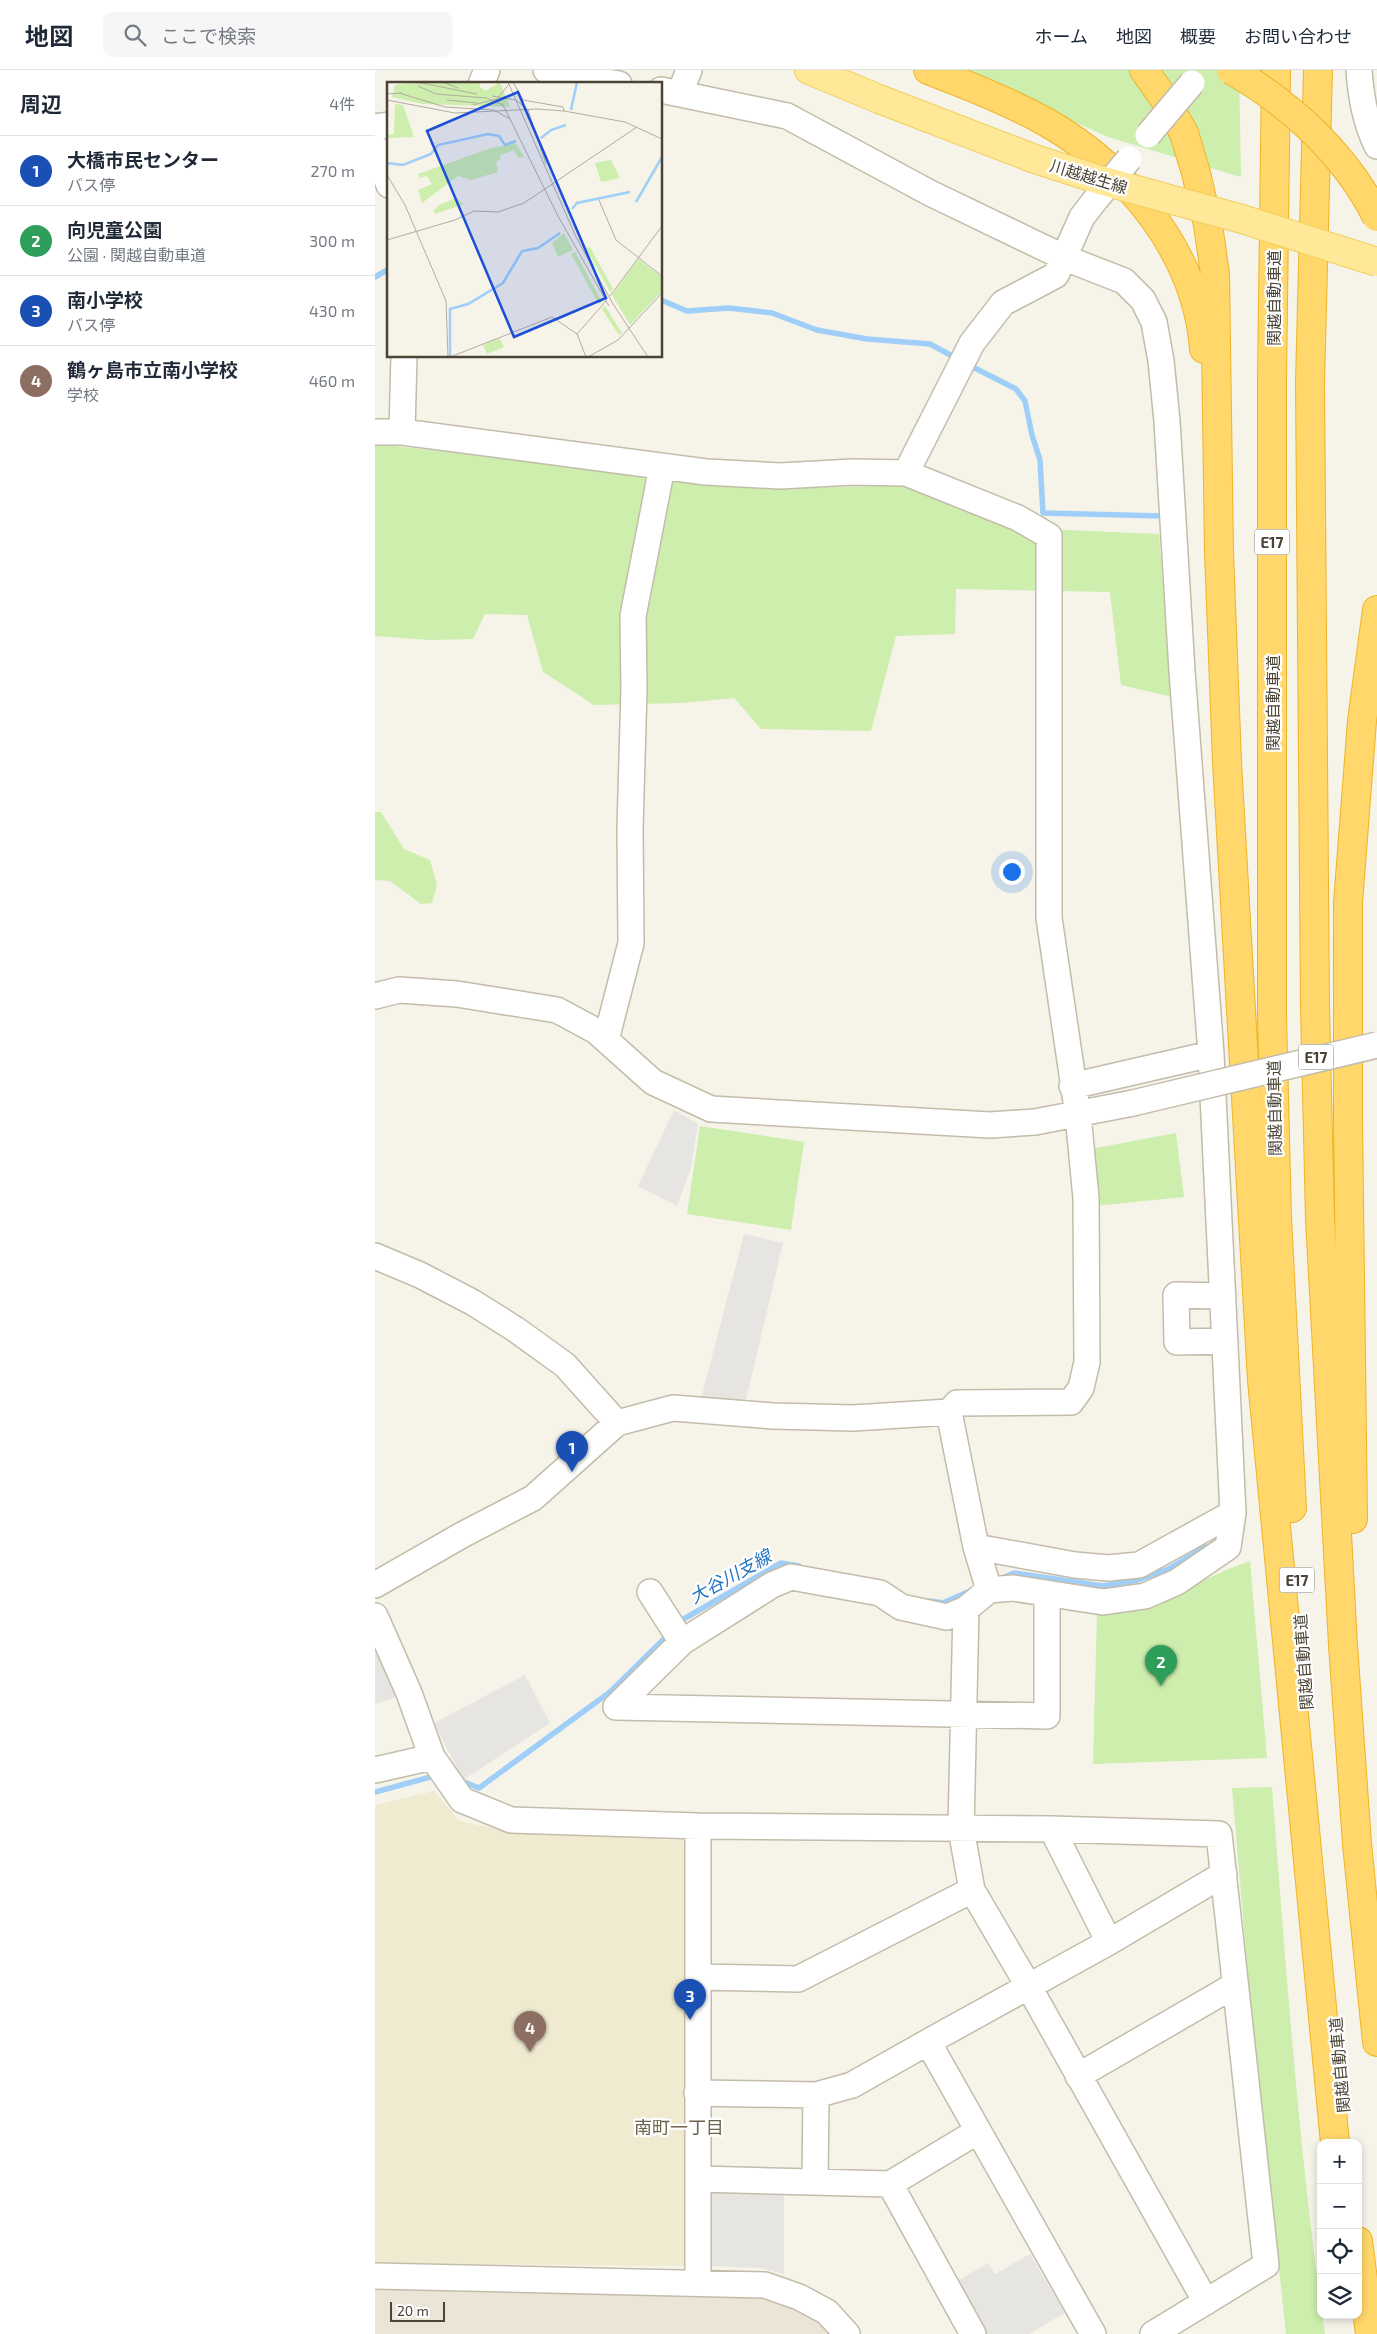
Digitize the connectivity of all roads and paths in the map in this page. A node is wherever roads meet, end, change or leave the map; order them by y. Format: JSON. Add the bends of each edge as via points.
{"nodes":[{"id":1,"x":487,"y":70,"type":"edge"},
{"id":2,"x":546,"y":70,"type":"edge"},
{"id":3,"x":689,"y":70,"type":"edge"},
{"id":4,"x":809,"y":70,"type":"edge"},
{"id":5,"x":928,"y":70,"type":"edge"},
{"id":6,"x":1144,"y":70,"type":"edge"},
{"id":7,"x":1276,"y":70,"type":"edge"},
{"id":8,"x":1318,"y":70,"type":"edge"},
{"id":9,"x":1359,"y":70,"type":"edge"},
{"id":10,"x":1238,"y":73,"type":"edge"},
{"id":11,"x":1196,"y":76,"type":"edge"},
{"id":12,"x":482,"y":82,"type":"edge"},
{"id":13,"x":607,"y":82,"type":"edge"},
{"id":14,"x":671,"y":92,"type":"edge"},
{"id":15,"x":1377,"y":146,"type":"edge"},
{"id":16,"x":375,"y":148,"type":"edge"},
{"id":17,"x":387,"y":180,"type":"edge"},
{"id":18,"x":1377,"y":217,"type":"edge"},
{"id":19,"x":1065,"y":258,"type":"junction"},
{"id":20,"x":1377,"y":262,"type":"edge"},
{"id":21,"x":404,"y":358,"type":"edge"},
{"id":22,"x":375,"y":432,"type":"edge"},
{"id":23,"x":402,"y":432,"type":"junction"},
{"id":24,"x":662,"y":467,"type":"junction"},
{"id":25,"x":906,"y":473,"type":"junction"},
{"id":26,"x":1219,"y":552,"type":"junction"},
{"id":27,"x":1377,"y":610,"type":"edge"},
{"id":28,"x":375,"y":996,"type":"edge"},
{"id":29,"x":606,"y":1040,"type":"junction"},
{"id":30,"x":1377,"y":1045,"type":"edge"},
{"id":31,"x":1211,"y":1054,"type":"junction"},
{"id":32,"x":1072,"y":1086,"type":"junction"},
{"id":33,"x":1078,"y":1115,"type":"junction"},
{"id":34,"x":375,"y":1256,"type":"edge"},
{"id":35,"x":1223,"y":1296,"type":"junction"},
{"id":36,"x":1225,"y":1341,"type":"junction"},
{"id":37,"x":949,"y":1412,"type":"junction"},
{"id":38,"x":617,"y":1423,"type":"junction"},
{"id":39,"x":1233,"y":1513,"type":"junction"},
{"id":40,"x":976,"y":1547,"type":"junction"},
{"id":41,"x":375,"y":1585,"type":"edge"},
{"id":42,"x":989,"y":1590,"type":"junction"},
{"id":43,"x":650,"y":1592,"type":"dead end"},
{"id":44,"x":1047,"y":1594,"type":"junction"},
{"id":45,"x":966,"y":1609,"type":"junction"},
{"id":46,"x":375,"y":1616,"type":"edge"},
{"id":47,"x":682,"y":1642,"type":"junction"},
{"id":48,"x":964,"y":1715,"type":"junction"},
{"id":49,"x":432,"y":1757,"type":"junction"},
{"id":50,"x":375,"y":1770,"type":"edge"},
{"id":51,"x":698,"y":1826,"type":"junction"},
{"id":52,"x":1052,"y":1829,"type":"junction"},
{"id":53,"x":961,"y":1830,"type":"junction"},
{"id":54,"x":1357,"y":1844,"type":"junction"},
{"id":55,"x":1224,"y":1874,"type":"junction"},
{"id":56,"x":973,"y":1890,"type":"junction"},
{"id":57,"x":1109,"y":1942,"type":"junction"},
{"id":58,"x":698,"y":1977,"type":"junction"},
{"id":59,"x":1235,"y":1985,"type":"junction"},
{"id":60,"x":1029,"y":1987,"type":"junction"},
{"id":61,"x":928,"y":2042,"type":"junction"},
{"id":62,"x":1377,"y":2042,"type":"edge"},
{"id":63,"x":1078,"y":2076,"type":"junction"},
{"id":64,"x":697,"y":2093,"type":"junction"},
{"id":65,"x":816,"y":2095,"type":"junction"},
{"id":66,"x":978,"y":2131,"type":"junction"},
{"id":67,"x":1335,"y":2139,"type":"edge"},
{"id":68,"x":1346,"y":2139,"type":"edge"},
{"id":69,"x":698,"y":2179,"type":"junction"},
{"id":70,"x":815,"y":2182,"type":"junction"},
{"id":71,"x":890,"y":2184,"type":"junction"},
{"id":72,"x":1362,"y":2274,"type":"edge"},
{"id":73,"x":375,"y":2276,"type":"edge"},
{"id":74,"x":698,"y":2282,"type":"junction"},
{"id":75,"x":1206,"y":2302,"type":"junction"},
{"id":76,"x":1362,"y":2305,"type":"edge"},
{"id":77,"x":847,"y":2334,"type":"edge"},
{"id":78,"x":973,"y":2334,"type":"edge"},
{"id":79,"x":1093,"y":2334,"type":"edge"},
{"id":80,"x":1153,"y":2334,"type":"edge"},
{"id":81,"x":1368,"y":2334,"type":"edge"}],
"edges":[{"from":1,"to":12,"type":"street"},
{"from":2,"to":13,"type":"street"},
{"from":3,"to":14,"type":"street"},
{"from":4,"to":20,"type":"main road","name":"川越越生線","bridge":true,"via":[[1026,155]]},
{"from":5,"to":26,"type":"highway","via":[[1004,101],[1046,122],[1081,145],[1111,169],[1163,230],[1180,262],[1203,339]]},
{"from":6,"to":26,"type":"highway","via":[[1184,133],[1208,225],[1215,274]]},
{"from":7,"to":68,"type":"highway","name":"関越自動車道","number":"E17","via":[[1272,351],[1272,1015],[1277,1218],[1301,1648]]},
{"from":8,"to":54,"type":"highway","number":"E17","via":[[1310,382],[1315,1036],[1328,1383]]},
{"from":9,"to":15,"type":"street","via":[[1368,127]]},
{"from":10,"to":18,"type":"highway","bridge":true,"via":[[1288,109],[1321,139],[1348,170]]},
{"from":11,"to":19,"type":"street","bridge":true,"via":[[1082,217]]},
{"from":14,"to":19,"type":"street","via":[[787,116],[930,193]]},
{"from":16,"to":17,"type":"street"},
{"from":19,"to":25,"type":"street","via":[[1056,275],[1003,304],[972,343]]},
{"from":19,"to":31,"type":"street","via":[[1124,281],[1143,300],[1154,322],[1167,421]]},
{"from":21,"to":23,"type":"street"},
{"from":22,"to":23,"type":"street"},
{"from":23,"to":24,"type":"street"},
{"from":24,"to":25,"type":"street","via":[[780,476]]},
{"from":24,"to":29,"type":"street","via":[[633,616],[629,828],[631,942]]},
{"from":25,"to":32,"type":"street","via":[[1018,518],[1049,536],[1049,918]]},
{"from":26,"to":67,"type":"highway","via":[[1227,762],[1262,1380]]},
{"from":27,"to":54,"type":"highway","via":[[1362,721],[1349,903],[1348,1122]]},
{"from":28,"to":29,"type":"street","via":[[399,990],[457,994],[557,1010]]},
{"from":29,"to":33,"type":"street","via":[[653,1082],[711,1109],[991,1125]]},
{"from":30,"to":33,"type":"street","bridge":true},
{"from":31,"to":32,"type":"street"},
{"from":31,"to":35,"type":"street"},
{"from":32,"to":33,"type":"street"},
{"from":33,"to":37,"type":"street","via":[[1086,1198],[1087,1362],[1081,1388],[1071,1402],[957,1403]]},
{"from":34,"to":38,"type":"street","via":[[472,1302],[515,1329],[565,1365]]},
{"from":35,"to":36,"type":"street"},
{"from":35,"to":36,"type":"street","via":[[1177,1295],[1177,1342]]},
{"from":36,"to":39,"type":"street"},
{"from":37,"to":38,"type":"street","via":[[853,1418],[673,1408]]},
{"from":37,"to":40,"type":"street"},
{"from":38,"to":41,"type":"street","via":[[533,1498]]},
{"from":39,"to":40,"type":"street","via":[[1139,1565],[1108,1568],[1075,1565]]},
{"from":39,"to":44,"type":"street","via":[[1228,1547],[1177,1582],[1145,1596],[1103,1602]]},
{"from":40,"to":42,"type":"street"},
{"from":42,"to":44,"type":"street","via":[[1013,1588]]},
{"from":42,"to":45,"type":"street"},
{"from":43,"to":47,"type":"street"},
{"from":44,"to":48,"type":"street","via":[[1047,1716]]},
{"from":45,"to":47,"type":"street","via":[[947,1617],[901,1607],[879,1593],[791,1577],[772,1585]]},
{"from":45,"to":48,"type":"street"},
{"from":46,"to":49,"type":"street","via":[[409,1692]]},
{"from":47,"to":48,"type":"street","via":[[616,1707]]},
{"from":48,"to":53,"type":"street"},
{"from":49,"to":50,"type":"street"},
{"from":49,"to":51,"type":"street","via":[[462,1800],[511,1820]]},
{"from":51,"to":53,"type":"street"},
{"from":51,"to":58,"type":"street"},
{"from":52,"to":53,"type":"street"},
{"from":52,"to":55,"type":"street","via":[[1219,1834]]},
{"from":52,"to":57,"type":"street"},
{"from":53,"to":56,"type":"street"},
{"from":54,"to":62,"type":"highway","number":"E17"},
{"from":55,"to":57,"type":"street"},
{"from":55,"to":59,"type":"street"},
{"from":56,"to":58,"type":"street","via":[[798,1979]]},
{"from":56,"to":60,"type":"street"},
{"from":57,"to":60,"type":"street"},
{"from":58,"to":64,"type":"street"},
{"from":59,"to":63,"type":"street"},
{"from":59,"to":75,"type":"street","via":[[1266,2265]]},
{"from":60,"to":61,"type":"street"},
{"from":60,"to":63,"type":"street"},
{"from":61,"to":65,"type":"street","via":[[852,2085]]},
{"from":61,"to":66,"type":"street"},
{"from":63,"to":75,"type":"street"},
{"from":64,"to":65,"type":"street"},
{"from":64,"to":69,"type":"street"},
{"from":65,"to":70,"type":"street"},
{"from":66,"to":71,"type":"street"},
{"from":66,"to":79,"type":"street"},
{"from":69,"to":70,"type":"street"},
{"from":69,"to":74,"type":"street"},
{"from":70,"to":71,"type":"street"},
{"from":71,"to":78,"type":"street"},
{"from":72,"to":81,"type":"highway"},
{"from":73,"to":74,"type":"street"},
{"from":74,"to":77,"type":"street","via":[[765,2285],[827,2312]]},
{"from":75,"to":80,"type":"street"},
{"from":76,"to":81,"type":"highway"}]}
